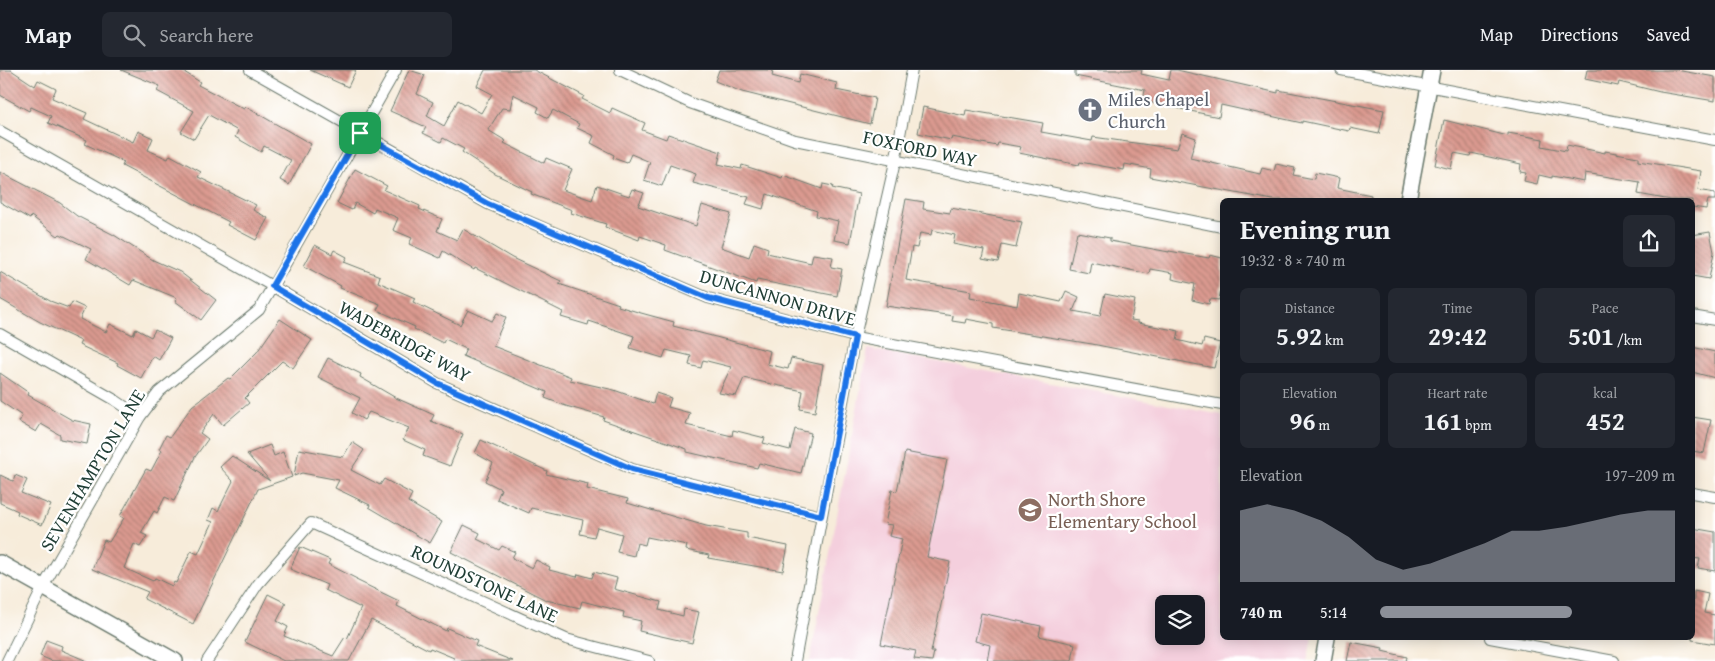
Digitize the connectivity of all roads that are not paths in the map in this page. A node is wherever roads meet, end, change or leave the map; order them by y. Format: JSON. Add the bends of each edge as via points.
{"nodes":[{"id":1,"x":250,"y":70,"type":"edge"},
{"id":2,"x":396,"y":70,"type":"edge"},
{"id":3,"x":620,"y":70,"type":"edge"},
{"id":4,"x":912,"y":70,"type":"edge"},
{"id":5,"x":1341,"y":70,"type":"edge"},
{"id":6,"x":1432,"y":70,"type":"edge"},
{"id":7,"x":1429,"y":87,"type":"junction"},
{"id":8,"x":0,"y":131,"type":"edge"},
{"id":9,"x":360,"y":133,"type":"junction"},
{"id":10,"x":1715,"y":140,"type":"edge"},
{"id":11,"x":895,"y":162,"type":"junction"},
{"id":12,"x":1408,"y":198,"type":"edge"},
{"id":13,"x":1220,"y":227,"type":"edge"},
{"id":14,"x":272,"y":286,"type":"junction"},
{"id":15,"x":1695,"y":317,"type":"edge"},
{"id":16,"x":1715,"y":320,"type":"edge"},
{"id":17,"x":0,"y":334,"type":"edge"},
{"id":18,"x":855,"y":337,"type":"junction"},
{"id":19,"x":1220,"y":405,"type":"edge"},
{"id":20,"x":140,"y":417,"type":"junction"},
{"id":21,"x":1695,"y":494,"type":"edge"},
{"id":22,"x":1715,"y":498,"type":"edge"},
{"id":23,"x":821,"y":516,"type":"junction"},
{"id":24,"x":0,"y":563,"type":"edge"},
{"id":25,"x":43,"y":588,"type":"junction"},
{"id":26,"x":1327,"y":640,"type":"edge"},
{"id":27,"x":1501,"y":640,"type":"edge"},
{"id":28,"x":7,"y":661,"type":"edge"},
{"id":29,"x":175,"y":661,"type":"edge"},
{"id":30,"x":207,"y":661,"type":"edge"},
{"id":31,"x":650,"y":661,"type":"edge"},
{"id":32,"x":795,"y":661,"type":"edge"},
{"id":33,"x":1323,"y":661,"type":"edge"},
{"id":34,"x":1614,"y":661,"type":"edge"}],
"edges":[{"from":1,"to":9,"type":"street","name":"DUNCANNON DRIVE"},
{"from":2,"to":9,"type":"street","name":"SEVENHAMPTON LANE"},
{"from":3,"to":11,"type":"street","name":"FOXFORD WAY","via":[[741,123],[795,140]]},
{"from":4,"to":11,"type":"street"},
{"from":5,"to":7,"type":"street"},
{"from":6,"to":7,"type":"main road"},
{"from":7,"to":10,"type":"street"},
{"from":7,"to":12,"type":"main road"},
{"from":8,"to":14,"type":"street","name":"WADEBRIDGE WAY"},
{"from":9,"to":14,"type":"street","name":"SEVENHAMPTON LANE"},
{"from":9,"to":18,"type":"street","name":"DUNCANNON DRIVE","via":[[488,204],[708,298]]},
{"from":11,"to":13,"type":"street","name":"FOXFORD WAY"},
{"from":11,"to":18,"type":"street"},
{"from":14,"to":20,"type":"street","name":"SEVENHAMPTON LANE","via":[[258,310],[159,392]]},
{"from":14,"to":23,"type":"street","name":"WADEBRIDGE WAY","via":[[437,383],[632,469]]},
{"from":15,"to":16,"type":"street"},
{"from":17,"to":20,"type":"street"},
{"from":18,"to":19,"type":"street","name":"DUNCANNON DRIVE"},
{"from":18,"to":23,"type":"street"},
{"from":20,"to":25,"type":"street","name":"SEVENHAMPTON LANE"},
{"from":21,"to":22,"type":"street"},
{"from":23,"to":32,"type":"street"},
{"from":24,"to":25,"type":"main road"},
{"from":25,"to":28,"type":"street","name":"SEVENHAMPTON LANE"},
{"from":25,"to":29,"type":"main road"},
{"from":26,"to":33,"type":"main road"},
{"from":27,"to":34,"type":"street"},
{"from":30,"to":31,"type":"street","name":"ROUNDSTONE LANE","via":[[258,584],[311,523],[566,639]]}]}
